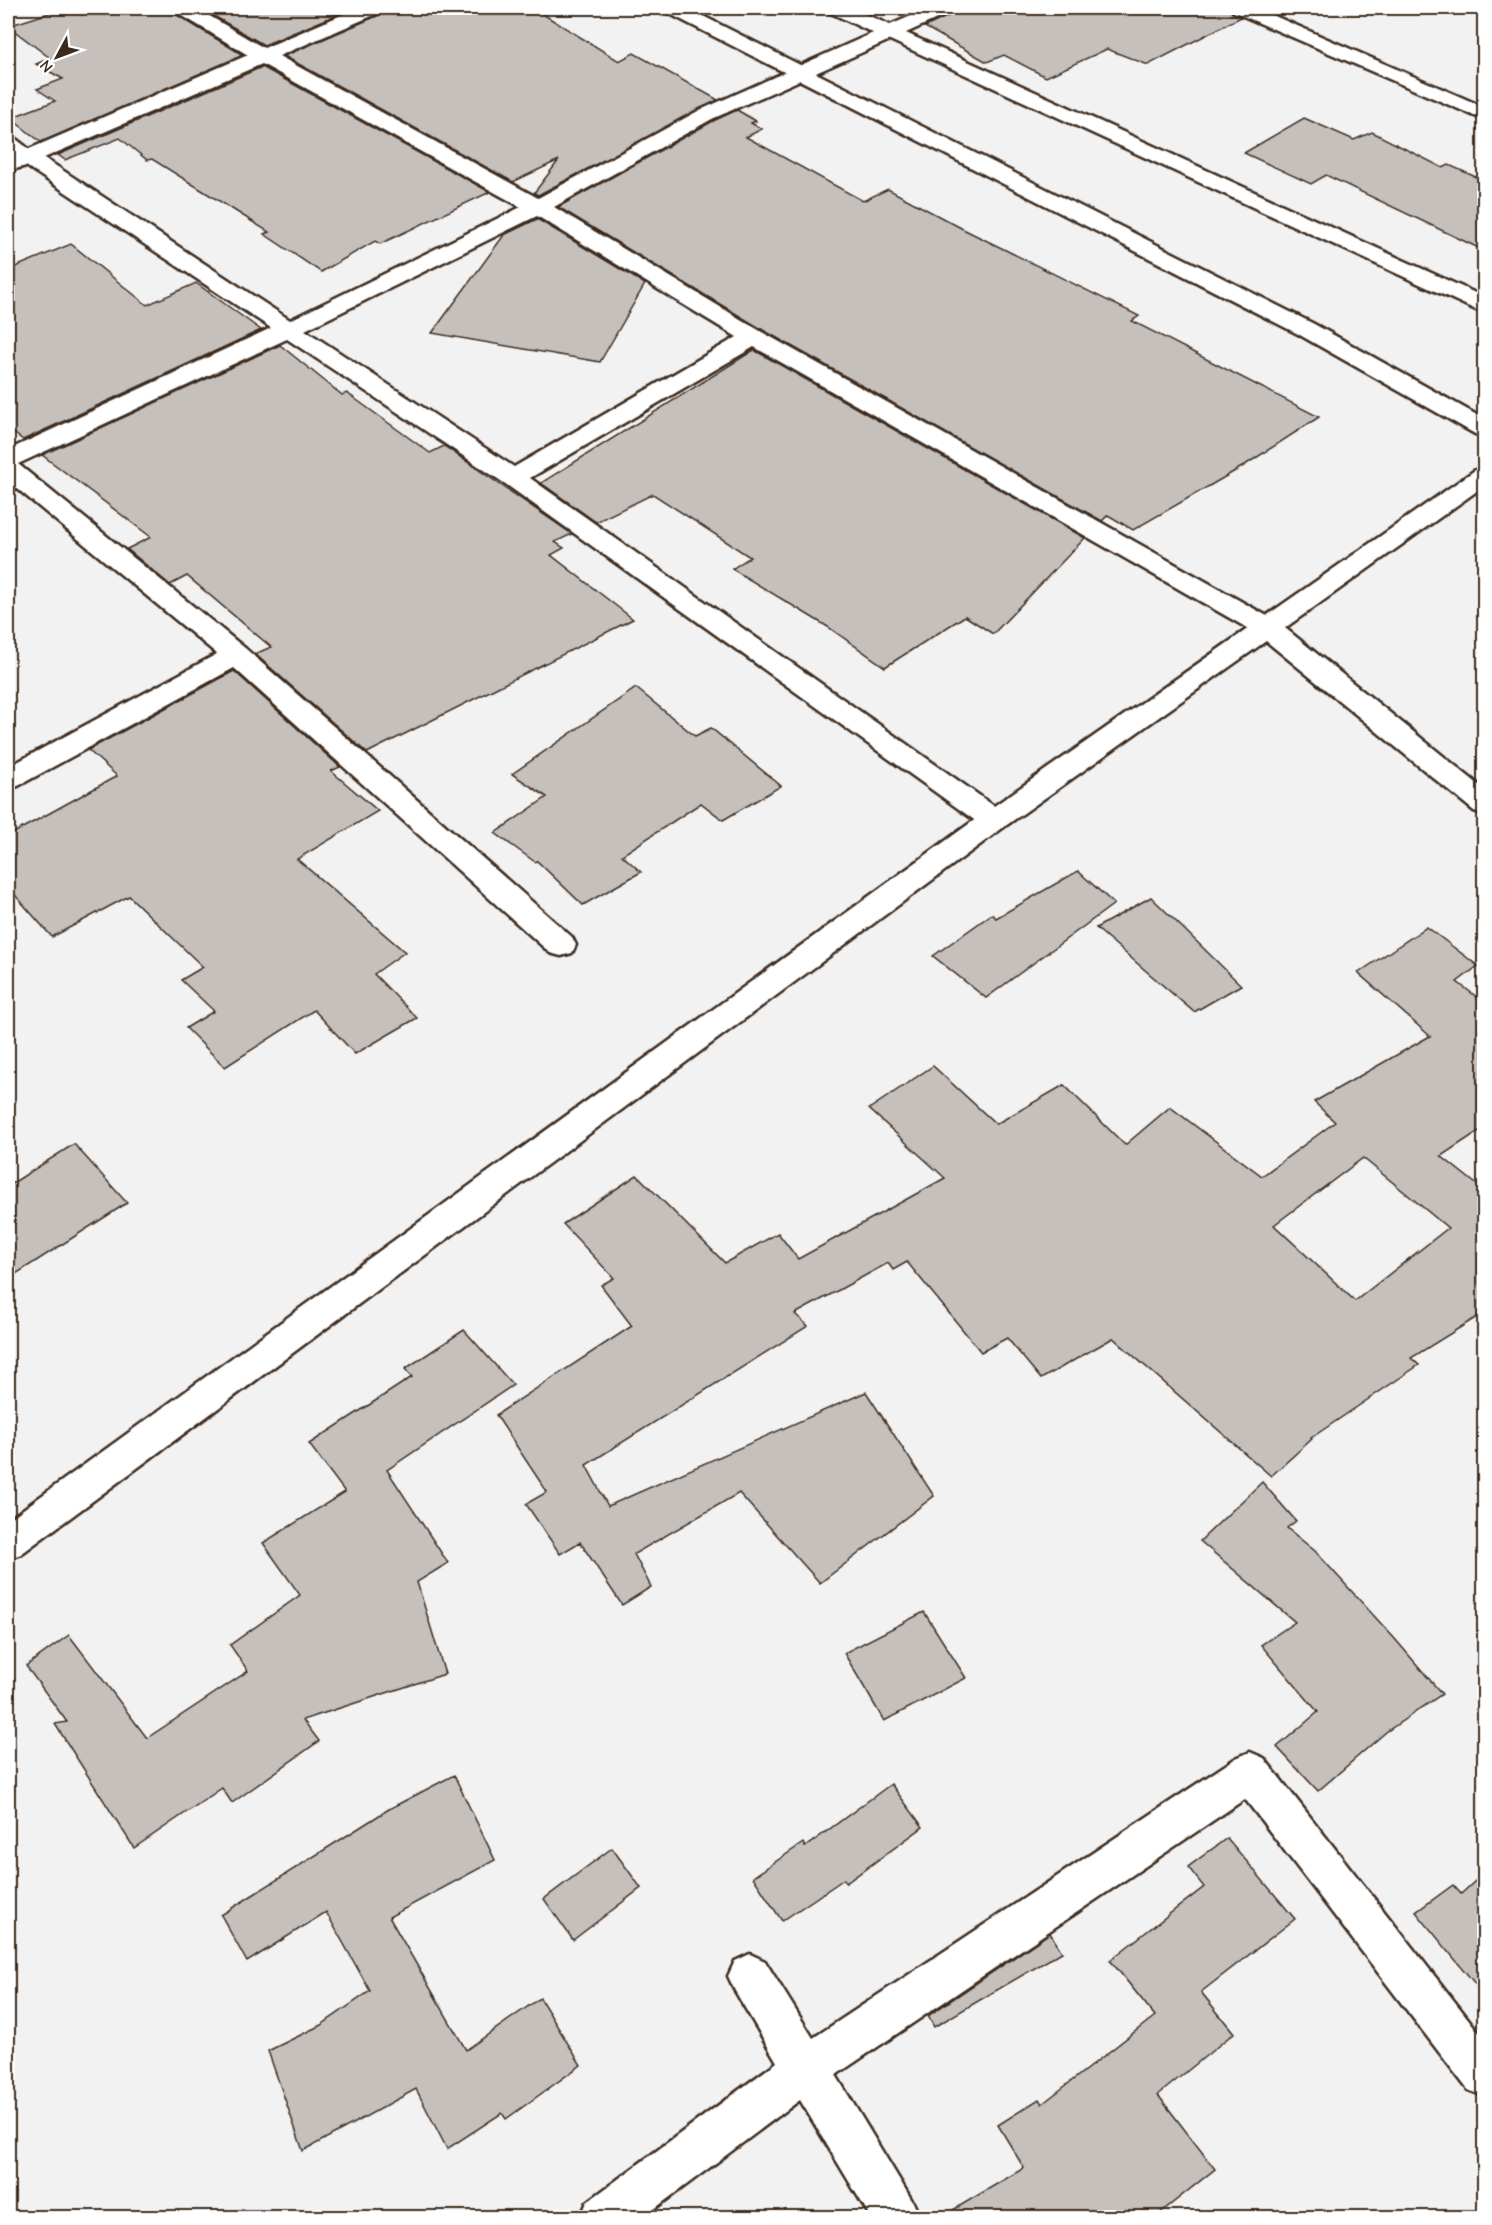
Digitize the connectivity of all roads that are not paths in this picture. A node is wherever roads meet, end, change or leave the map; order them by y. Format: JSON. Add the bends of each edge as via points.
{"nodes":[{"id":1,"x":183,"y":8,"type":"edge"},
{"id":2,"x":374,"y":8,"type":"edge"},
{"id":3,"x":673,"y":8,"type":"edge"},
{"id":4,"x":836,"y":8,"type":"edge"},
{"id":5,"x":945,"y":8,"type":"edge"},
{"id":6,"x":1241,"y":8,"type":"edge"},
{"id":7,"x":891,"y":33,"type":"junction"},
{"id":8,"x":262,"y":55,"type":"junction"},
{"id":9,"x":803,"y":72,"type":"junction"},
{"id":10,"x":1485,"y":114,"type":"edge"},
{"id":11,"x":14,"y":156,"type":"edge"},
{"id":12,"x":538,"y":207,"type":"junction"},
{"id":13,"x":1485,"y":305,"type":"edge"},
{"id":14,"x":289,"y":329,"type":"junction"},
{"id":15,"x":754,"y":337,"type":"junction"},
{"id":16,"x":1483,"y":426,"type":"edge"},
{"id":17,"x":8,"y":459,"type":"edge"},
{"id":18,"x":8,"y":469,"type":"edge"},
{"id":19,"x":1485,"y":475,"type":"edge"},
{"id":20,"x":513,"y":478,"type":"junction"},
{"id":21,"x":1266,"y":627,"type":"junction"},
{"id":22,"x":236,"y":655,"type":"junction"},
{"id":23,"x":8,"y":779,"type":"edge"},
{"id":24,"x":1485,"y":804,"type":"edge"},
{"id":25,"x":994,"y":820,"type":"junction"},
{"id":26,"x":561,"y":945,"type":"dead end"},
{"id":27,"x":8,"y":1542,"type":"edge"},
{"id":28,"x":750,"y":1976,"type":"dead end"},
{"id":29,"x":807,"y":2068,"type":"junction"},
{"id":30,"x":1485,"y":2074,"type":"edge"},
{"id":31,"x":603,"y":2217,"type":"edge"},
{"id":32,"x":897,"y":2217,"type":"edge"}],
"edges":[{"from":1,"to":8,"type":"street"},
{"from":2,"to":8,"type":"street"},
{"from":3,"to":9,"type":"street"},
{"from":4,"to":7,"type":"street"},
{"from":5,"to":7,"type":"street"},
{"from":6,"to":10,"type":"street"},
{"from":7,"to":9,"type":"street"},
{"from":7,"to":13,"type":"street"},
{"from":8,"to":11,"type":"street"},
{"from":8,"to":12,"type":"street"},
{"from":9,"to":12,"type":"street","via":[[666,135]]},
{"from":9,"to":16,"type":"street","via":[[1306,329]]},
{"from":11,"to":14,"type":"street"},
{"from":12,"to":14,"type":"street"},
{"from":12,"to":15,"type":"street"},
{"from":14,"to":17,"type":"street"},
{"from":14,"to":20,"type":"street"},
{"from":15,"to":20,"type":"street"},
{"from":15,"to":21,"type":"street"},
{"from":18,"to":22,"type":"street"},
{"from":19,"to":21,"type":"street"},
{"from":20,"to":25,"type":"street"},
{"from":21,"to":24,"type":"street"},
{"from":21,"to":25,"type":"street"},
{"from":22,"to":23,"type":"street"},
{"from":22,"to":26,"type":"street"},
{"from":25,"to":27,"type":"street"},
{"from":28,"to":29,"type":"street"},
{"from":29,"to":30,"type":"street","via":[[1250,1772]]},
{"from":29,"to":31,"type":"street"},
{"from":29,"to":32,"type":"street"}]}
